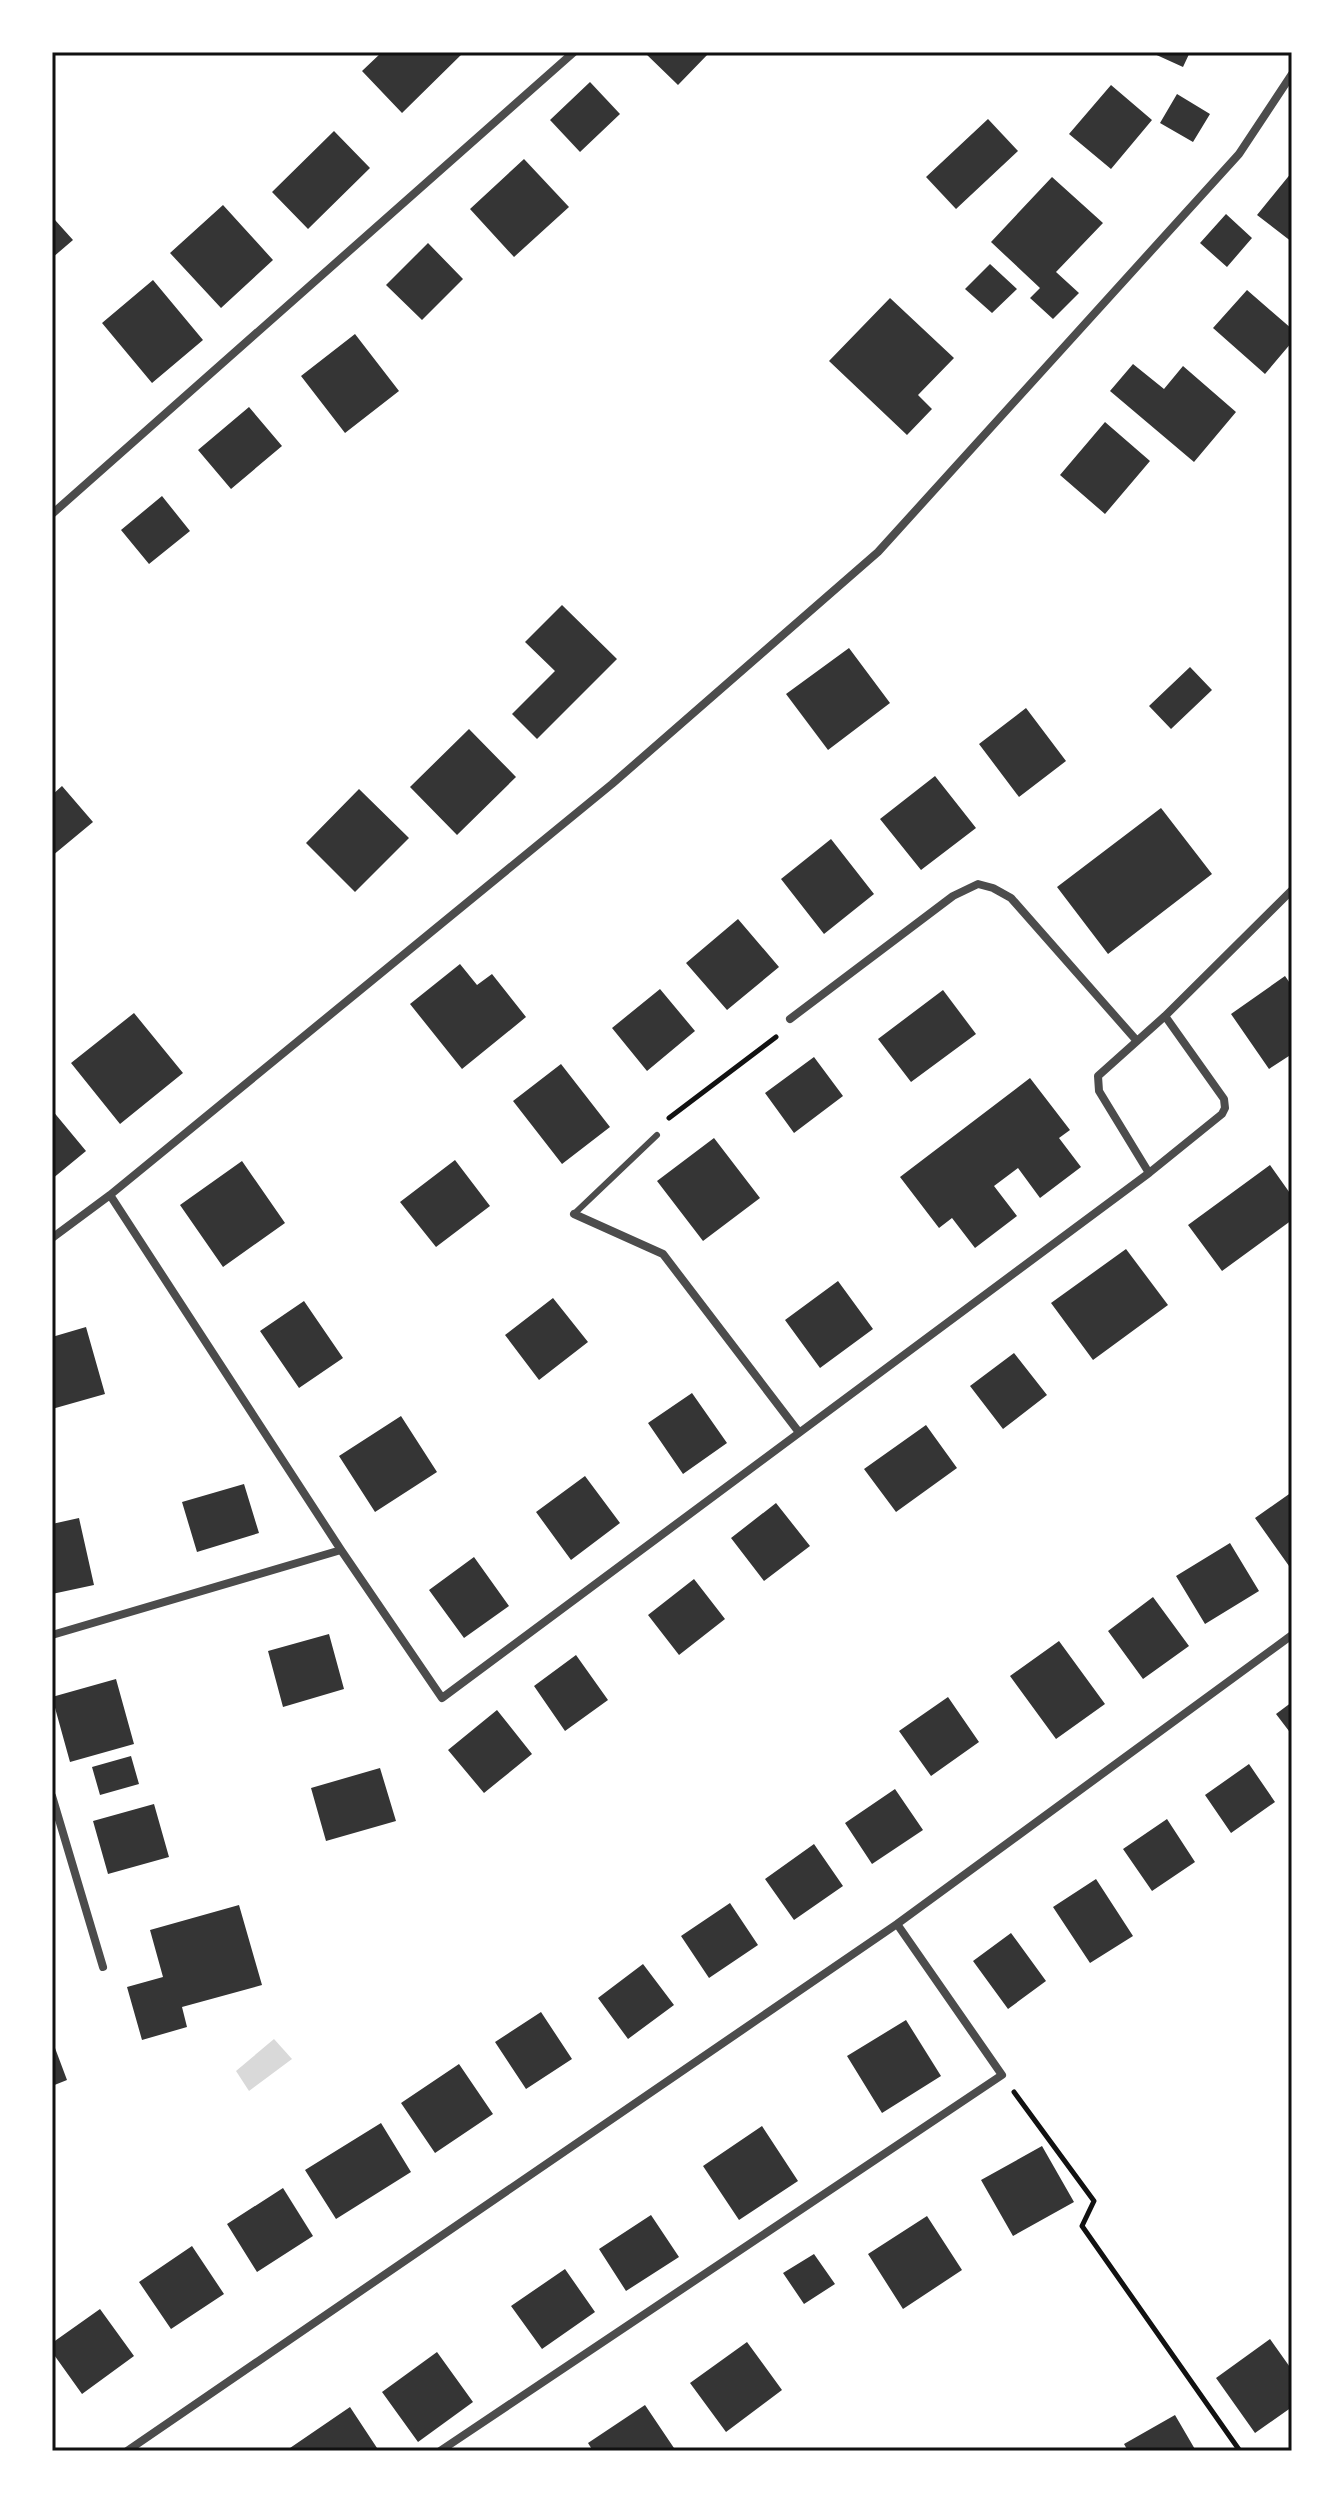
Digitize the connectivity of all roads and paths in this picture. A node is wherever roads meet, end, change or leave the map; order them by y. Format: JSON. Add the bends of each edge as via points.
{"nodes":[{"id":1,"x":574,"y":52,"type":"edge"},
{"id":2,"x":1292,"y":74,"type":"edge"},
{"id":3,"x":52,"y":514,"type":"edge"},
{"id":4,"x":1292,"y":890,"type":"edge"},
{"id":5,"x":1165,"y":1016,"type":"junction"},
{"id":6,"x":790,"y":1019,"type":"joint"},
{"id":7,"x":1137,"y":1041,"type":"junction"},
{"id":8,"x":657,"y":1135,"type":"joint"},
{"id":9,"x":1149,"y":1173,"type":"junction"},
{"id":10,"x":110,"y":1195,"type":"junction"},
{"id":11,"x":574,"y":1214,"type":"joint"},
{"id":12,"x":52,"y":1238,"type":"edge"},
{"id":13,"x":798,"y":1431,"type":"junction"},
{"id":14,"x":341,"y":1550,"type":"junction"},
{"id":15,"x":52,"y":1635,"type":"edge"},
{"id":16,"x":1292,"y":1635,"type":"edge"},
{"id":17,"x":52,"y":1796,"type":"edge"},
{"id":18,"x":897,"y":1924,"type":"junction"},
{"id":19,"x":103,"y":1967,"type":"dead end"},
{"id":20,"x":1002,"y":2075,"type":"junction"},
{"id":21,"x":127,"y":2451,"type":"edge"},
{"id":22,"x":440,"y":2451,"type":"edge"},
{"id":23,"x":1240,"y":2451,"type":"edge"}],
"edges":[{"from":1,"to":3,"type":"street"},
{"from":2,"to":10,"type":"street","via":[[1239,154],[878,552],[612,784]]},
{"from":4,"to":5,"type":"street"},
{"from":5,"to":7,"type":"street"},
{"from":5,"to":9,"type":"street","via":[[1224,1099],[1225,1108]]},
{"from":6,"to":7,"type":"street","via":[[953,896],[978,884],[1011,898]]},
{"from":6,"to":8,"type":"path","via":[[791,1026],[657,1128]]},
{"from":7,"to":9,"type":"street","via":[[1098,1076],[1099,1091]]},
{"from":8,"to":11,"type":"lane"},
{"from":9,"to":13,"type":"street"},
{"from":10,"to":12,"type":"street"},
{"from":10,"to":14,"type":"street"},
{"from":11,"to":13,"type":"street","via":[[663,1254]]},
{"from":13,"to":14,"type":"street","via":[[442,1698]]},
{"from":14,"to":15,"type":"street"},
{"from":16,"to":18,"type":"street"},
{"from":17,"to":19,"type":"street"},
{"from":18,"to":20,"type":"street"},
{"from":18,"to":21,"type":"street"},
{"from":20,"to":22,"type":"street"},
{"from":20,"to":23,"type":"path","via":[[1094,2201],[1082,2226]]}]}
